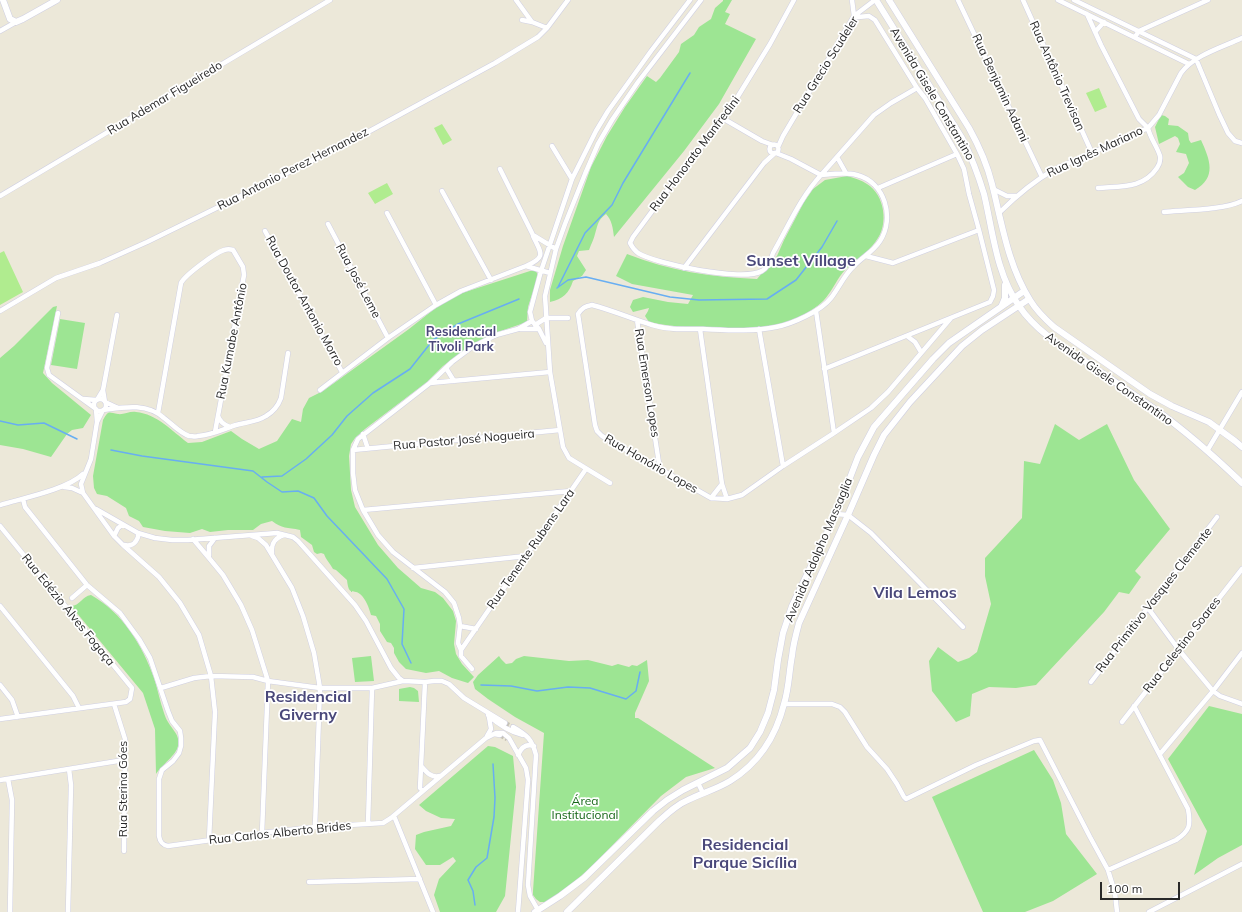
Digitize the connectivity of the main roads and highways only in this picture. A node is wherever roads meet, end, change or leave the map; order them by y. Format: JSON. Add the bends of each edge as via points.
{"nodes":[{"id":1,"x":3,"y":0,"type":"edge"},
{"id":2,"x":57,"y":0,"type":"edge"},
{"id":3,"x":876,"y":0,"type":"edge"},
{"id":4,"x":889,"y":0,"type":"edge"},
{"id":5,"x":1005,"y":280,"type":"junction"},
{"id":6,"x":1024,"y":291,"type":"junction"},
{"id":7,"x":1014,"y":298,"type":"junction"},
{"id":8,"x":1029,"y":299,"type":"junction"},
{"id":9,"x":1019,"y":306,"type":"junction"},
{"id":10,"x":999,"y":307,"type":"junction"},
{"id":11,"x":1242,"y":447,"type":"edge"},
{"id":12,"x":1242,"y":483,"type":"edge"},
{"id":13,"x":774,"y":690,"type":"junction"},
{"id":14,"x":787,"y":691,"type":"junction"},
{"id":15,"x":538,"y":911,"type":"edge"},
{"id":16,"x":567,"y":912,"type":"edge"}],
"edges":[{"from":1,"to":2,"type":"main road","via":[[10,19],[16,22]]},
{"from":3,"to":5,"type":"main road","name":"Avenida Gisele Constantino","via":[[972,157]]},
{"from":4,"to":6,"type":"main road","name":"Avenida Gisele Constantino","via":[[978,146],[993,189],[1009,255]]},
{"from":5,"to":7,"type":"main road","name":"Avenida Gisele Constantino"},
{"from":5,"to":10,"type":"main road","via":[[1005,298]]},
{"from":6,"to":7,"type":"main road","name":"Avenida Adolpho Massaglia"},
{"from":6,"to":8,"type":"main road","name":"Avenida Gisele Constantino"},
{"from":7,"to":9,"type":"main road","name":"Avenida Gisele Constantino"},
{"from":7,"to":10,"type":"main road","name":"Avenida Adolpho Massaglia"},
{"from":8,"to":9,"type":"main road","name":"Avenida Adolpho Massaglia"},
{"from":8,"to":11,"type":"main road","name":"Avenida Gisele Constantino","via":[[1054,327],[1130,381],[1172,406],[1209,422]]},
{"from":9,"to":12,"type":"main road","name":"Avenida Gisele Constantino","via":[[1051,339],[1157,411],[1208,451]]},
{"from":9,"to":14,"type":"main road","name":"Avenida Adolpho Massaglia","via":[[962,346],[884,435],[799,623]]},
{"from":10,"to":13,"type":"main road","name":"Avenida Adolpho Massaglia","via":[[949,343],[874,427],[858,457],[836,514],[792,606],[783,633]]},
{"from":13,"to":14,"type":"main road"},
{"from":13,"to":15,"type":"main road","name":"Avenida Adolpho Massaglia","via":[[760,732],[750,748],[738,760],[667,800],[584,878]]},
{"from":14,"to":16,"type":"main road","name":"Avenida Adolpho Massaglia","via":[[776,728],[761,754],[743,772],[728,782],[672,809]]}]}
